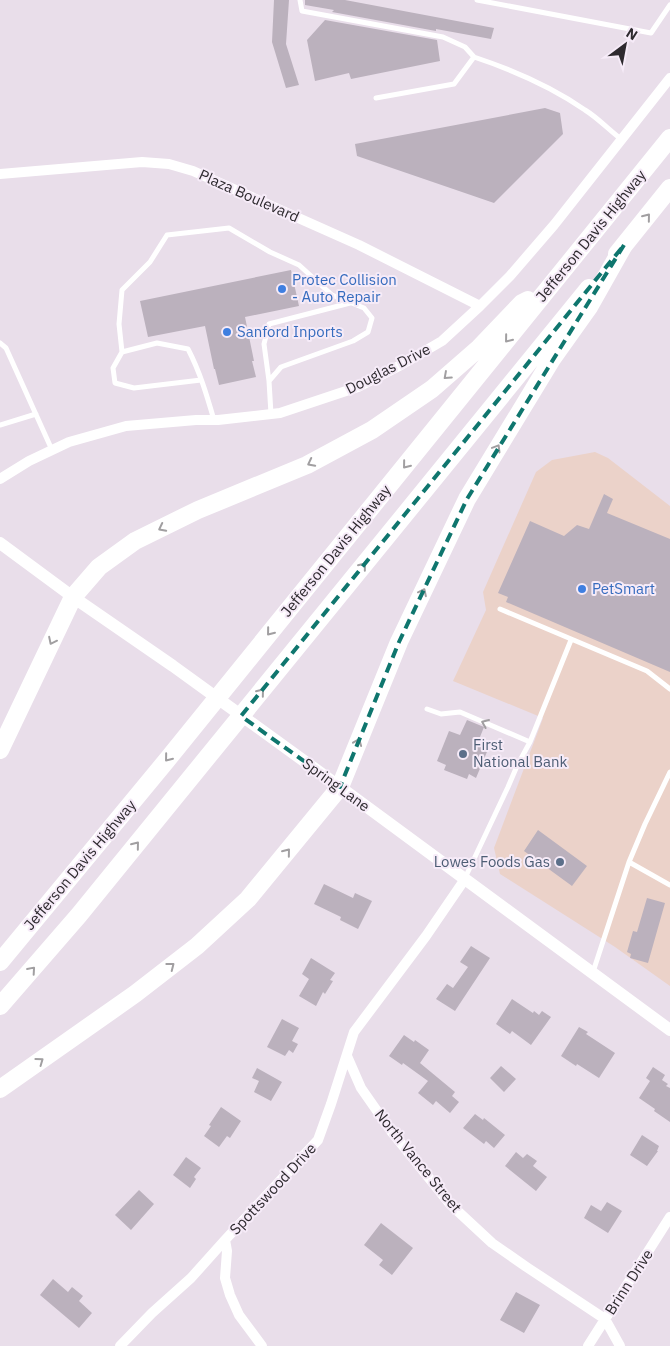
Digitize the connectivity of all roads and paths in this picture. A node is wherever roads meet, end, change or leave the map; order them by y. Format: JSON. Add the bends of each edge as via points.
{"nodes":[{"id":1,"x":300,"y":0,"type":"edge"},
{"id":2,"x":477,"y":0,"type":"edge"},
{"id":3,"x":670,"y":4,"type":"edge"},
{"id":4,"x":474,"y":57,"type":"junction"},
{"id":5,"x":670,"y":78,"type":"edge"},
{"id":6,"x":376,"y":98,"type":"dead end"},
{"id":7,"x":670,"y":138,"type":"edge"},
{"id":8,"x":621,"y":140,"type":"junction"},
{"id":9,"x":0,"y":174,"type":"edge"},
{"id":10,"x":670,"y":188,"type":"edge"},
{"id":11,"x":624,"y":245,"type":"junction"},
{"id":12,"x":550,"y":287,"type":"junction"},
{"id":13,"x":350,"y":303,"type":"junction"},
{"id":14,"x":480,"y":306,"type":"junction"},
{"id":15,"x":0,"y":343,"type":"edge"},
{"id":16,"x":122,"y":352,"type":"junction"},
{"id":17,"x":201,"y":380,"type":"junction"},
{"id":18,"x":269,"y":381,"type":"junction"},
{"id":19,"x":36,"y":414,"type":"junction"},
{"id":20,"x":271,"y":414,"type":"junction"},
{"id":21,"x":214,"y":420,"type":"junction"},
{"id":22,"x":0,"y":425,"type":"edge"},
{"id":23,"x":52,"y":450,"type":"junction"},
{"id":24,"x":0,"y":479,"type":"edge"},
{"id":25,"x":0,"y":543,"type":"edge"},
{"id":26,"x":74,"y":597,"type":"junction"},
{"id":27,"x":500,"y":609,"type":"dead end"},
{"id":28,"x":571,"y":640,"type":"junction"},
{"id":29,"x":670,"y":689,"type":"edge"},
{"id":30,"x":427,"y":709,"type":"dead end"},
{"id":31,"x":530,"y":742,"type":"junction"},
{"id":32,"x":0,"y":750,"type":"edge"},
{"id":33,"x":670,"y":772,"type":"edge"},
{"id":34,"x":340,"y":787,"type":"junction"},
{"id":35,"x":629,"y":862,"type":"junction"},
{"id":36,"x":464,"y":879,"type":"junction"},
{"id":37,"x":670,"y":885,"type":"edge"},
{"id":38,"x":0,"y":962,"type":"edge"},
{"id":39,"x":593,"y":973,"type":"junction"},
{"id":40,"x":0,"y":1006,"type":"edge"},
{"id":41,"x":670,"y":1030,"type":"edge"},
{"id":42,"x":346,"y":1056,"type":"junction"},
{"id":43,"x":0,"y":1089,"type":"edge"},
{"id":44,"x":670,"y":1217,"type":"edge"},
{"id":45,"x":225,"y":1240,"type":"junction"},
{"id":46,"x":605,"y":1319,"type":"junction"},
{"id":47,"x":120,"y":1346,"type":"edge"},
{"id":48,"x":262,"y":1346,"type":"edge"},
{"id":49,"x":588,"y":1346,"type":"edge"},
{"id":50,"x":620,"y":1346,"type":"edge"}],
"edges":[{"from":1,"to":4,"type":"lane","via":[[302,11],[443,38],[465,47]]},
{"from":2,"to":3,"type":"lane","via":[[651,33]]},
{"from":4,"to":6,"type":"lane","via":[[454,84]]},
{"from":4,"to":8,"type":"lane","via":[[544,85],[586,110]]},
{"from":5,"to":8,"type":"street","name":"Douglas Drive"},
{"from":7,"to":12,"type":"highway","name":"Jefferson Davis Highway"},
{"from":8,"to":14,"type":"street","name":"Douglas Drive","via":[[554,225]]},
{"from":9,"to":14,"type":"street","name":"Plaza Boulevard","via":[[142,162],[169,164],[193,171],[359,245]]},
{"from":11,"to":10,"type":"highway","name":"Jefferson Davis Highway","one_way":true},
{"from":34,"to":11,"type":"highway","one_way":true,"via":[[399,642],[467,499]]},
{"from":40,"to":11,"type":"highway","name":"Jefferson Davis Highway","one_way":true,"via":[[80,915]]},
{"from":12,"to":26,"type":"highway","one_way":true,"via":[[522,303],[479,348],[432,389],[372,430],[307,465],[198,510],[135,541],[99,567]]},
{"from":12,"to":38,"type":"highway","name":"Jefferson Davis Highway","one_way":true},
{"from":13,"to":16,"type":"lane","via":[[332,295],[299,265],[229,228],[168,235],[150,262],[122,290],[119,324]]},
{"from":13,"to":18,"type":"lane","via":[[269,324],[264,344]]},
{"from":13,"to":18,"type":"lane","via":[[364,308],[372,318],[368,332],[353,341],[281,367]]},
{"from":14,"to":20,"type":"street","name":"Douglas Drive","via":[[442,341],[402,365],[358,387]]},
{"from":15,"to":19,"type":"lane","via":[[6,348]]},
{"from":16,"to":17,"type":"lane","via":[[157,343],[188,350]]},
{"from":16,"to":17,"type":"lane","via":[[113,368],[115,383],[134,388]]},
{"from":17,"to":21,"type":"lane"},
{"from":18,"to":20,"type":"lane"},
{"from":19,"to":22,"type":"lane"},
{"from":19,"to":23,"type":"lane"},
{"from":20,"to":21,"type":"street","name":"Douglas Drive"},
{"from":21,"to":23,"type":"street","name":"Douglas Drive","via":[[126,426]]},
{"from":23,"to":24,"type":"street","name":"Douglas Drive"},
{"from":25,"to":26,"type":"street","name":"Spring Lane"},
{"from":26,"to":32,"type":"highway","one_way":true},
{"from":26,"to":34,"type":"street","name":"Spring Lane"},
{"from":27,"to":28,"type":"lane"},
{"from":28,"to":29,"type":"lane","via":[[647,671]]},
{"from":28,"to":31,"type":"lane"},
{"from":31,"to":30,"type":"lane","one_way":true,"via":[[460,712],[441,714]]},
{"from":31,"to":36,"type":"lane"},
{"from":33,"to":35,"type":"lane"},
{"from":34,"to":36,"type":"street","name":"Spring Lane"},
{"from":43,"to":34,"type":"highway","one_way":true,"via":[[197,946],[248,899]]},
{"from":35,"to":37,"type":"lane"},
{"from":35,"to":39,"type":"lane"},
{"from":36,"to":39,"type":"street","name":"Spring Lane"},
{"from":36,"to":42,"type":"street","name":"Spottswood Drive","via":[[354,1032]]},
{"from":39,"to":41,"type":"street","name":"Spring Lane"},
{"from":42,"to":45,"type":"street","name":"Spottswood Drive","via":[[318,1140]]},
{"from":42,"to":46,"type":"street","name":"North Vance Street","via":[[361,1088],[391,1131],[450,1204],[492,1243]]},
{"from":44,"to":46,"type":"street","name":"Brinn Drive"},
{"from":45,"to":47,"type":"street","name":"Spottswood Drive","via":[[192,1278]]},
{"from":45,"to":48,"type":"street","via":[[225,1278],[230,1295],[239,1315]]},
{"from":46,"to":49,"type":"street","name":"Brinn Drive"},
{"from":46,"to":50,"type":"street","name":"North Vance Street"}]}
